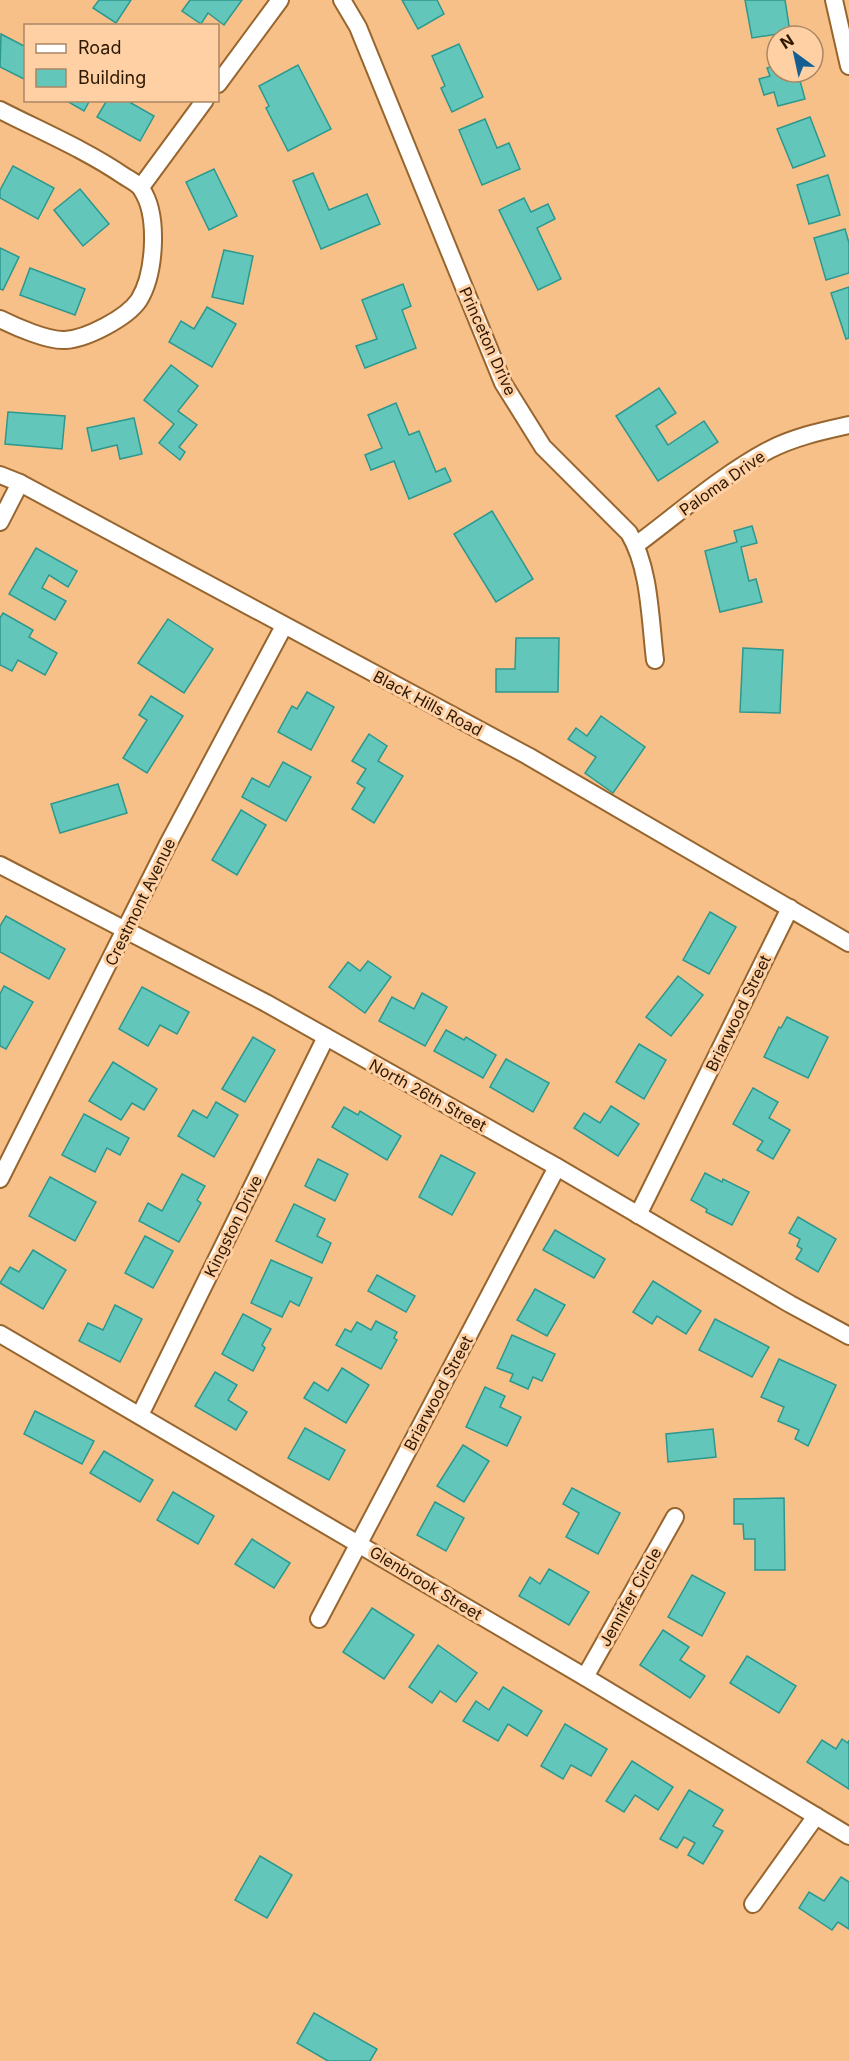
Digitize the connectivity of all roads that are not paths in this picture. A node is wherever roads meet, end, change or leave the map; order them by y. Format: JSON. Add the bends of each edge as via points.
{"nodes":[{"id":1,"x":280,"y":0,"type":"edge"},
{"id":2,"x":342,"y":0,"type":"edge"},
{"id":3,"x":834,"y":0,"type":"edge"},
{"id":4,"x":849,"y":66,"type":"edge"},
{"id":5,"x":219,"y":83,"type":"edge"},
{"id":6,"x":204,"y":102,"type":"edge"},
{"id":7,"x":0,"y":110,"type":"edge"},
{"id":8,"x":141,"y":187,"type":"junction"},
{"id":9,"x":0,"y":320,"type":"edge"},
{"id":10,"x":849,"y":425,"type":"edge"},
{"id":11,"x":0,"y":475,"type":"edge"},
{"id":12,"x":20,"y":483,"type":"junction"},
{"id":13,"x":0,"y":522,"type":"edge"},
{"id":14,"x":636,"y":545,"type":"junction"},
{"id":15,"x":284,"y":626,"type":"junction"},
{"id":16,"x":655,"y":660,"type":"dead end"},
{"id":17,"x":0,"y":865,"type":"edge"},
{"id":18,"x":790,"y":908,"type":"junction"},
{"id":19,"x":126,"y":930,"type":"junction"},
{"id":20,"x":849,"y":943,"type":"edge"},
{"id":21,"x":326,"y":1037,"type":"junction"},
{"id":22,"x":557,"y":1167,"type":"junction"},
{"id":23,"x":0,"y":1179,"type":"edge"},
{"id":24,"x":638,"y":1215,"type":"junction"},
{"id":25,"x":0,"y":1334,"type":"edge"},
{"id":26,"x":849,"y":1336,"type":"edge"},
{"id":27,"x":140,"y":1415,"type":"junction"},
{"id":28,"x":675,"y":1517,"type":"dead end"},
{"id":29,"x":359,"y":1544,"type":"junction"},
{"id":30,"x":319,"y":1619,"type":"dead end"},
{"id":31,"x":585,"y":1677,"type":"junction"},
{"id":32,"x":816,"y":1816,"type":"junction"},
{"id":33,"x":849,"y":1836,"type":"edge"},
{"id":34,"x":753,"y":1904,"type":"dead end"}],
"edges":[{"from":1,"to":5,"type":"street"},
{"from":2,"to":14,"type":"street","name":"Princeton Drive","via":[[358,27],[503,383],[543,447],[629,533]]},
{"from":3,"to":4,"type":"street"},
{"from":6,"to":8,"type":"street"},
{"from":7,"to":8,"type":"street","via":[[104,163]]},
{"from":8,"to":9,"type":"street","via":[[147,197],[154,240],[147,280],[139,300],[126,313],[88,335],[64,340]]},
{"from":10,"to":14,"type":"street","name":"Paloma Drive","via":[[770,450]]},
{"from":11,"to":12,"type":"street","name":"Black Hills Road"},
{"from":12,"to":13,"type":"street"},
{"from":12,"to":15,"type":"street","name":"Black Hills Road"},
{"from":14,"to":16,"type":"street","name":"Princeton Drive","via":[[644,570]]},
{"from":15,"to":18,"type":"street","name":"Black Hills Road","via":[[528,756]]},
{"from":15,"to":19,"type":"street","name":"Crestmont Avenue"},
{"from":17,"to":19,"type":"street","name":"North 26th Street"},
{"from":18,"to":20,"type":"street","name":"Black Hills Road"},
{"from":18,"to":24,"type":"street","name":"Briarwood Street"},
{"from":19,"to":21,"type":"street","name":"North 26th Street"},
{"from":19,"to":23,"type":"street","name":"Crestmont Avenue"},
{"from":21,"to":22,"type":"street","name":"North 26th Street"},
{"from":21,"to":27,"type":"street","name":"Kingston Drive"},
{"from":22,"to":24,"type":"street","name":"North 26th Street"},
{"from":22,"to":29,"type":"street","name":"Briarwood Street"},
{"from":24,"to":26,"type":"street","name":"North 26th Street"},
{"from":25,"to":27,"type":"street","name":"Glenbrook Street"},
{"from":27,"to":29,"type":"street","name":"Glenbrook Street"},
{"from":28,"to":31,"type":"street","name":"Jennifer Circle"},
{"from":29,"to":30,"type":"street","name":"Briarwood Street"},
{"from":29,"to":31,"type":"street","name":"Glenbrook Street"},
{"from":31,"to":32,"type":"street","name":"Glenbrook Street"},
{"from":32,"to":33,"type":"street","name":"Glenbrook Street"},
{"from":32,"to":34,"type":"street"}]}
